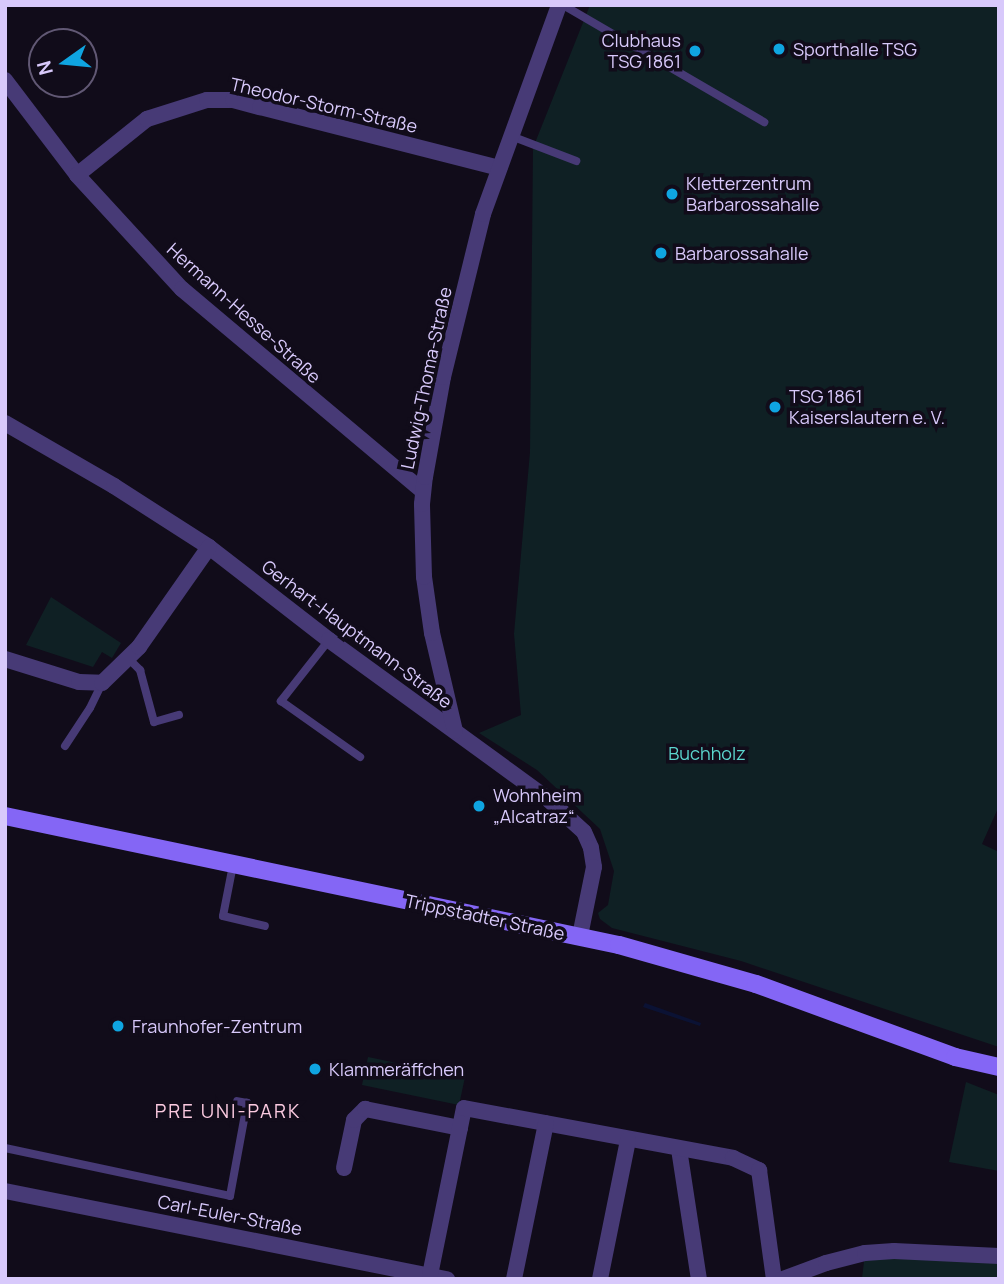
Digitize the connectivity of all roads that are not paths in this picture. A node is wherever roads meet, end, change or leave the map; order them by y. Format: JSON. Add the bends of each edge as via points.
{"nodes":[{"id":1,"x":561,"y":5,"type":"edge"},
{"id":2,"x":5,"y":80,"type":"edge"},
{"id":3,"x":764,"y":122,"type":"dead end"},
{"id":4,"x":511,"y":136,"type":"junction"},
{"id":5,"x":576,"y":161,"type":"dead end"},
{"id":6,"x":499,"y":168,"type":"junction"},
{"id":7,"x":76,"y":175,"type":"junction"},
{"id":8,"x":5,"y":423,"type":"edge"},
{"id":9,"x":423,"y":491,"type":"junction"},
{"id":10,"x":209,"y":547,"type":"junction"},
{"id":11,"x":329,"y":640,"type":"junction"},
{"id":12,"x":5,"y":659,"type":"edge"},
{"id":13,"x":129,"y":659,"type":"junction"},
{"id":14,"x":102,"y":683,"type":"junction"},
{"id":15,"x":179,"y":715,"type":"dead end"},
{"id":16,"x":454,"y":731,"type":"junction"},
{"id":17,"x":65,"y":746,"type":"dead end"},
{"id":18,"x":360,"y":757,"type":"dead end"},
{"id":19,"x":5,"y":816,"type":"edge"},
{"id":20,"x":233,"y":865,"type":"junction"},
{"id":21,"x":265,"y":926,"type":"dead end"},
{"id":22,"x":580,"y":936,"type":"junction"},
{"id":23,"x":955,"y":1057,"type":"junction"},
{"id":24,"x":999,"y":1067,"type":"edge"},
{"id":25,"x":999,"y":1080,"type":"edge"},
{"id":26,"x":237,"y":1101,"type":"dead end"},
{"id":27,"x":546,"y":1123,"type":"junction"},
{"id":28,"x":460,"y":1128,"type":"junction"},
{"id":29,"x":628,"y":1140,"type":"junction"},
{"id":30,"x":5,"y":1148,"type":"edge"},
{"id":31,"x":679,"y":1149,"type":"junction"},
{"id":32,"x":344,"y":1168,"type":"dead end"},
{"id":33,"x":5,"y":1191,"type":"edge"},
{"id":34,"x":999,"y":1256,"type":"edge"},
{"id":35,"x":430,"y":1275,"type":"junction"},
{"id":36,"x":447,"y":1279,"type":"edge"},
{"id":37,"x":514,"y":1279,"type":"edge"},
{"id":38,"x":600,"y":1279,"type":"edge"},
{"id":39,"x":699,"y":1279,"type":"edge"},
{"id":40,"x":774,"y":1279,"type":"edge"},
{"id":41,"x":783,"y":1279,"type":"edge"}],
"edges":[{"from":1,"to":3,"type":"lane"},
{"from":1,"to":4,"type":"street","name":"Ludwig-Thoma-Straße"},
{"from":2,"to":7,"type":"street","name":"Hermann-Hesse-Straße"},
{"from":4,"to":5,"type":"lane"},
{"from":4,"to":6,"type":"street","name":"Ludwig-Thoma-Straße"},
{"from":6,"to":7,"type":"street","name":"Theodor-Storm-Straße","via":[[233,100],[207,100],[147,119]]},
{"from":6,"to":9,"type":"street","name":"Ludwig-Thoma-Straße","via":[[483,214],[443,377]]},
{"from":7,"to":9,"type":"street","name":"Hermann-Hesse-Straße","via":[[182,289]]},
{"from":8,"to":10,"type":"street","name":"Gerhart-Hauptmann-Straße"},
{"from":9,"to":16,"type":"street","name":"Ludwig-Thoma-Straße","via":[[424,577]]},
{"from":10,"to":11,"type":"street","name":"Gerhart-Hauptmann-Straße"},
{"from":10,"to":13,"type":"street"},
{"from":11,"to":16,"type":"street","name":"Gerhart-Hauptmann-Straße"},
{"from":11,"to":18,"type":"lane","via":[[281,701]]},
{"from":12,"to":14,"type":"street","via":[[79,682]]},
{"from":13,"to":14,"type":"street"},
{"from":13,"to":15,"type":"lane","via":[[140,670],[154,722]]},
{"from":14,"to":17,"type":"lane"},
{"from":16,"to":22,"type":"street","name":"Gerhart-Hauptmann-Straße","via":[[550,800],[584,832],[594,867]]},
{"from":19,"to":20,"type":"main road","name":"Trippstadter Straße"},
{"from":20,"to":21,"type":"lane","via":[[223,916]]},
{"from":20,"to":22,"type":"main road","name":"Trippstadter Straße"},
{"from":22,"to":23,"type":"main road","name":"Trippstadter Straße","via":[[756,984]]},
{"from":23,"to":24,"type":"main road","name":"Trippstadter Straße"},
{"from":23,"to":25,"type":"main road","name":"Trippstadter Straße"},
{"from":26,"to":30,"type":"lane","via":[[247,1103],[230,1196]]},
{"from":27,"to":28,"type":"street","via":[[464,1108]]},
{"from":27,"to":29,"type":"street"},
{"from":27,"to":37,"type":"street"},
{"from":28,"to":32,"type":"street","via":[[365,1109],[354,1120]]},
{"from":28,"to":35,"type":"street"},
{"from":29,"to":31,"type":"street"},
{"from":29,"to":38,"type":"street"},
{"from":31,"to":39,"type":"street"},
{"from":31,"to":40,"type":"street","via":[[733,1158],[758,1170]]},
{"from":33,"to":35,"type":"street","name":"Carl-Euler-Straße"},
{"from":34,"to":41,"type":"street","via":[[865,1253]]},
{"from":35,"to":36,"type":"street","name":"Carl-Euler-Straße"}]}
